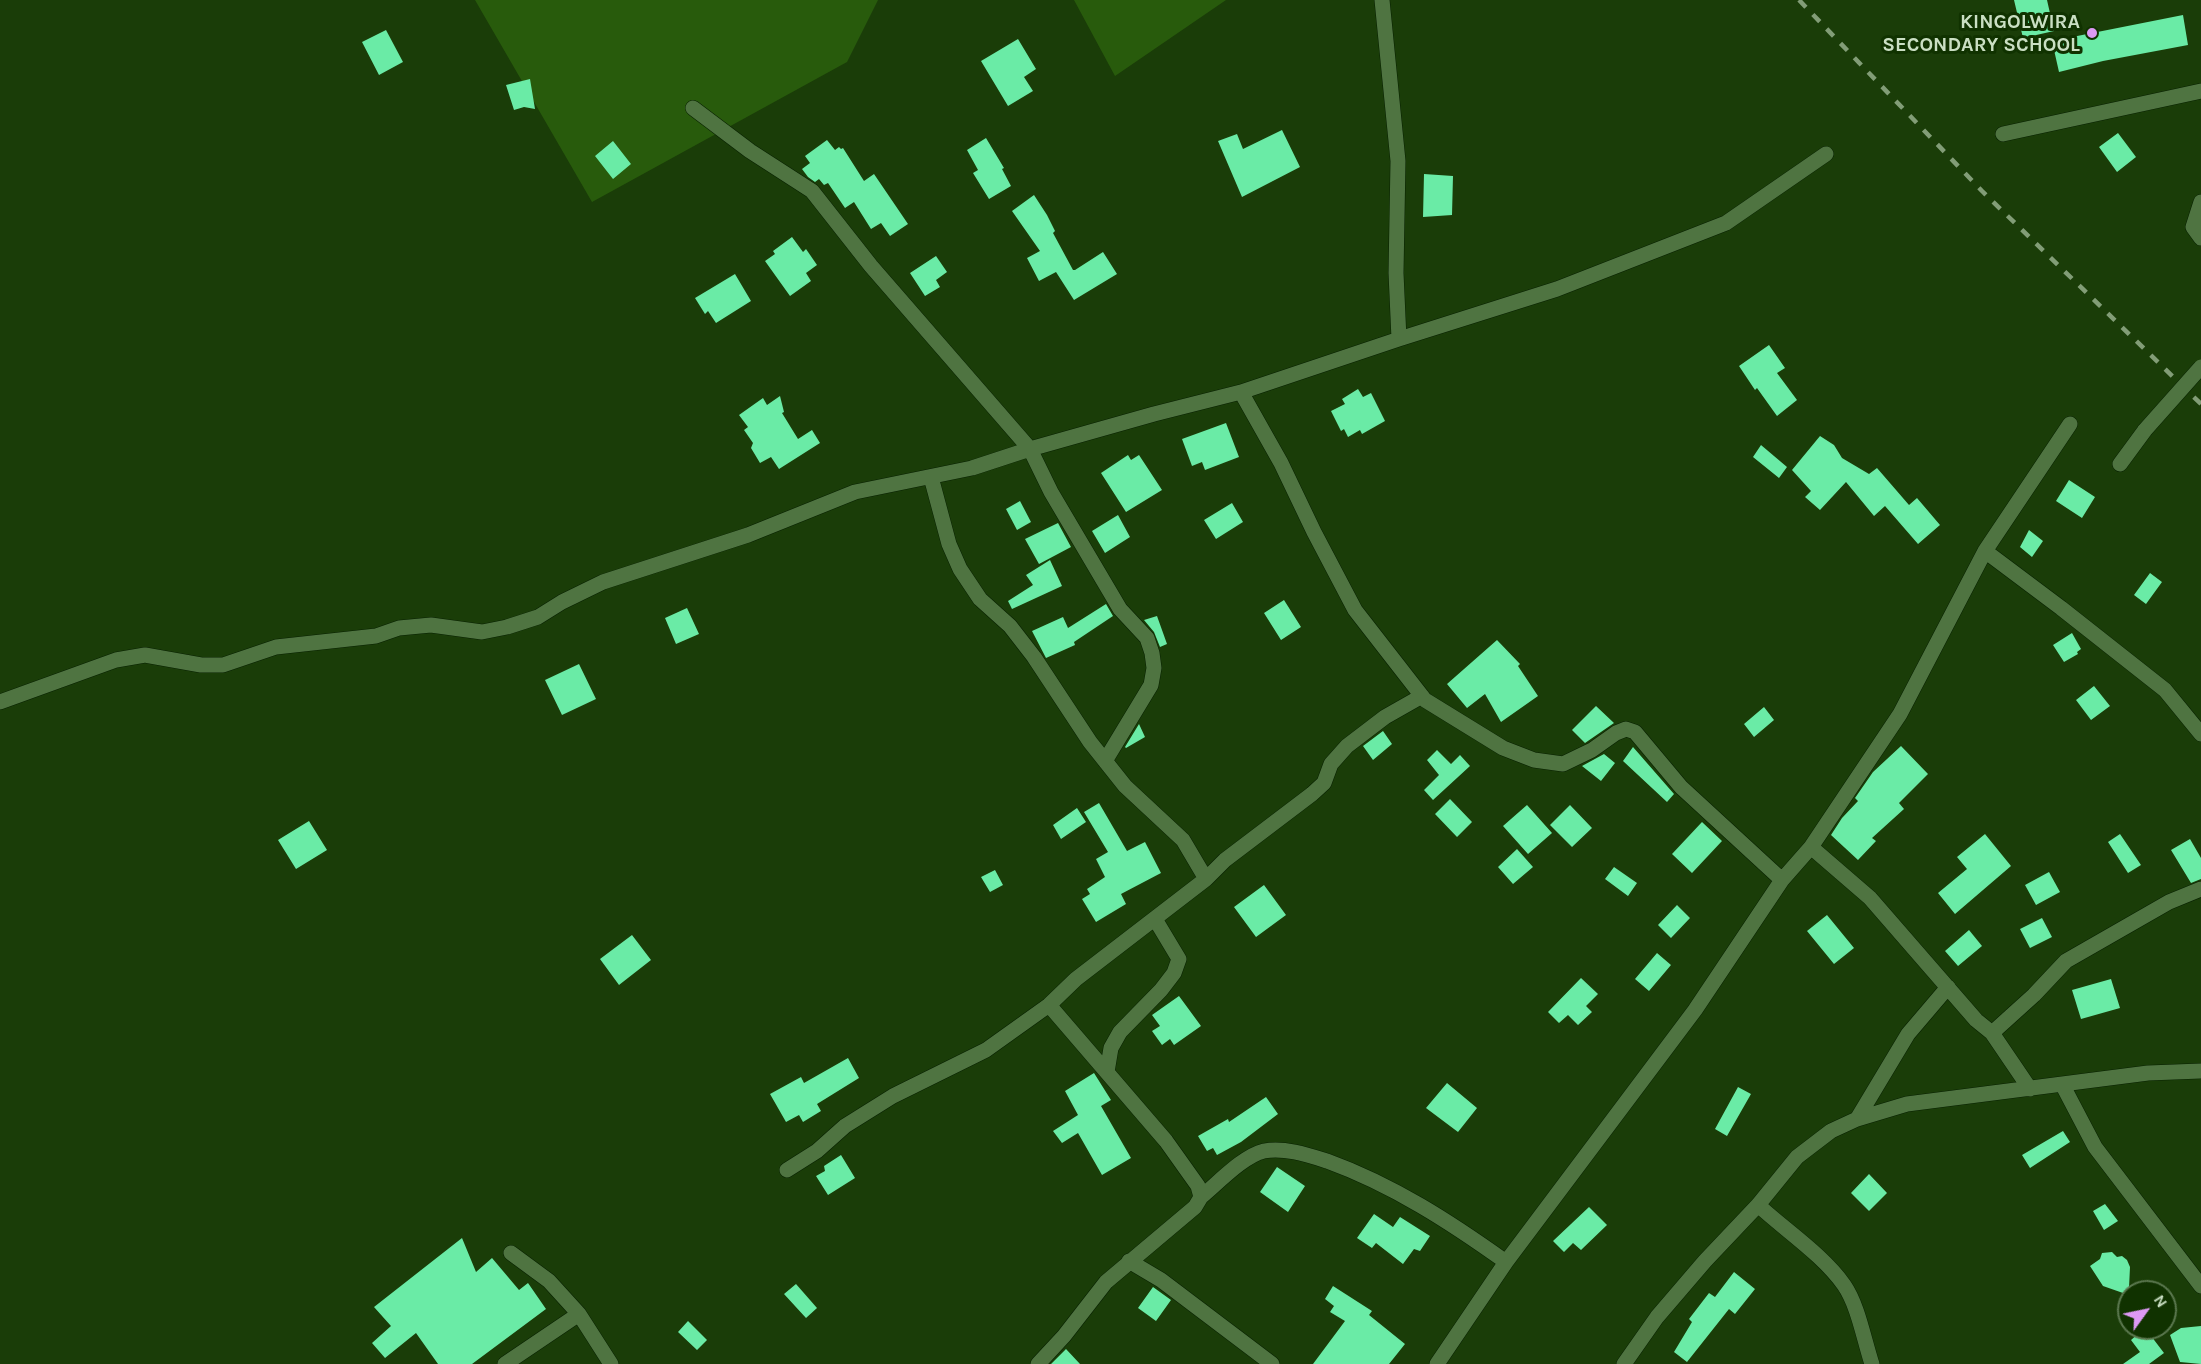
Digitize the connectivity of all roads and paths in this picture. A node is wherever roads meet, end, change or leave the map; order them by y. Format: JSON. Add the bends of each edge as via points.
{"nodes":[{"id":1,"x":1382,"y":0,"type":"edge"},
{"id":2,"x":2201,"y":91,"type":"edge"},
{"id":3,"x":693,"y":108,"type":"dead end"},
{"id":4,"x":2003,"y":134,"type":"dead end"},
{"id":5,"x":1826,"y":154,"type":"dead end"},
{"id":6,"x":2201,"y":202,"type":"edge"},
{"id":7,"x":2198,"y":232,"type":"edge"},
{"id":8,"x":1399,"y":339,"type":"junction"},
{"id":9,"x":2201,"y":367,"type":"edge"},
{"id":10,"x":1240,"y":392,"type":"junction"},
{"id":11,"x":2070,"y":424,"type":"dead end"},
{"id":12,"x":1030,"y":449,"type":"junction"},
{"id":13,"x":2120,"y":464,"type":"dead end"},
{"id":14,"x":931,"y":477,"type":"junction"},
{"id":15,"x":1985,"y":551,"type":"junction"},
{"id":16,"x":1422,"y":696,"type":"junction"},
{"id":17,"x":0,"y":702,"type":"edge"},
{"id":18,"x":2201,"y":735,"type":"edge"},
{"id":19,"x":1105,"y":761,"type":"junction"},
{"id":20,"x":1811,"y":847,"type":"junction"},
{"id":21,"x":1206,"y":879,"type":"junction"},
{"id":22,"x":1782,"y":880,"type":"junction"},
{"id":23,"x":2201,"y":889,"type":"edge"},
{"id":24,"x":1155,"y":919,"type":"junction"},
{"id":25,"x":1948,"y":987,"type":"junction"},
{"id":26,"x":1049,"y":1005,"type":"junction"},
{"id":27,"x":1992,"y":1033,"type":"junction"},
{"id":28,"x":2201,"y":1071,"type":"edge"},
{"id":29,"x":1107,"y":1072,"type":"junction"},
{"id":30,"x":2062,"y":1084,"type":"junction"},
{"id":31,"x":2030,"y":1089,"type":"junction"},
{"id":32,"x":1857,"y":1119,"type":"junction"},
{"id":33,"x":787,"y":1170,"type":"dead end"},
{"id":34,"x":1201,"y":1197,"type":"junction"},
{"id":35,"x":1758,"y":1205,"type":"junction"},
{"id":36,"x":511,"y":1253,"type":"dead end"},
{"id":37,"x":1129,"y":1261,"type":"junction"},
{"id":38,"x":1506,"y":1262,"type":"junction"},
{"id":39,"x":2201,"y":1286,"type":"edge"},
{"id":40,"x":579,"y":1314,"type":"junction"},
{"id":41,"x":505,"y":1364,"type":"edge"},
{"id":42,"x":611,"y":1364,"type":"edge"},
{"id":43,"x":1038,"y":1364,"type":"edge"},
{"id":44,"x":1272,"y":1364,"type":"edge"},
{"id":45,"x":1437,"y":1364,"type":"edge"},
{"id":46,"x":1624,"y":1364,"type":"edge"},
{"id":47,"x":1872,"y":1364,"type":"edge"}],
"edges":[{"from":1,"to":8,"type":"street","via":[[1398,160]]},
{"from":2,"to":4,"type":"street"},
{"from":3,"to":12,"type":"street","via":[[812,191],[871,266]]},
{"from":5,"to":8,"type":"street","via":[[1726,223],[1557,289]]},
{"from":6,"to":7,"type":"street"},
{"from":8,"to":10,"type":"street"},
{"from":9,"to":13,"type":"street","bridge":true},
{"from":10,"to":12,"type":"street"},
{"from":10,"to":16,"type":"street","via":[[1281,463],[1355,610]]},
{"from":11,"to":15,"type":"street"},
{"from":12,"to":14,"type":"street"},
{"from":12,"to":19,"type":"street","via":[[1119,609],[1147,638],[1152,653],[1151,685]]},
{"from":14,"to":17,"type":"street","via":[[855,492],[748,535],[603,582],[538,617],[507,627],[482,632],[431,625],[399,628],[376,636],[276,648],[223,665],[144,655],[116,660]]},
{"from":14,"to":19,"type":"street","via":[[960,570],[980,599],[1010,626],[1034,657]]},
{"from":15,"to":18,"type":"street","via":[[2165,690]]},
{"from":15,"to":20,"type":"street","via":[[1900,714]]},
{"from":16,"to":21,"type":"street","via":[[1385,717],[1347,746],[1332,764],[1324,783]]},
{"from":16,"to":22,"type":"street","via":[[1503,748],[1534,760],[1563,764],[1616,733],[1626,729],[1635,732],[1681,787]]},
{"from":19,"to":21,"type":"street","via":[[1125,786],[1184,840]]},
{"from":20,"to":22,"type":"street"},
{"from":20,"to":25,"type":"street","via":[[1870,898]]},
{"from":21,"to":24,"type":"street"},
{"from":22,"to":38,"type":"street","via":[[1695,1010]]},
{"from":23,"to":27,"type":"street","via":[[2169,902],[2066,961]]},
{"from":24,"to":26,"type":"street","via":[[1076,979]]},
{"from":24,"to":29,"type":"street","via":[[1179,959],[1161,990],[1120,1032],[1111,1048]]},
{"from":25,"to":27,"type":"street"},
{"from":25,"to":32,"type":"street","via":[[1908,1034]]},
{"from":26,"to":29,"type":"street"},
{"from":26,"to":33,"type":"street","via":[[986,1050],[893,1096],[845,1126]]},
{"from":27,"to":31,"type":"street"},
{"from":28,"to":30,"type":"street"},
{"from":29,"to":34,"type":"street","via":[[1166,1141],[1198,1186]]},
{"from":30,"to":31,"type":"street"},
{"from":30,"to":39,"type":"street","via":[[2095,1147]]},
{"from":31,"to":32,"type":"street","via":[[1907,1104]]},
{"from":32,"to":35,"type":"street","via":[[1831,1131],[1797,1157]]},
{"from":34,"to":37,"type":"street","via":[[1195,1208]]},
{"from":34,"to":38,"type":"street","via":[[1246,1159],[1262,1151],[1309,1155],[1414,1201]]},
{"from":35,"to":46,"type":"street","via":[[1657,1317]]},
{"from":35,"to":47,"type":"street","via":[[1815,1253],[1845,1285]]},
{"from":36,"to":40,"type":"street","via":[[549,1281]]},
{"from":37,"to":43,"type":"street","via":[[1106,1282]]},
{"from":37,"to":44,"type":"street","via":[[1161,1280]]},
{"from":38,"to":45,"type":"street"},
{"from":40,"to":41,"type":"street"},
{"from":40,"to":42,"type":"street"}]}
